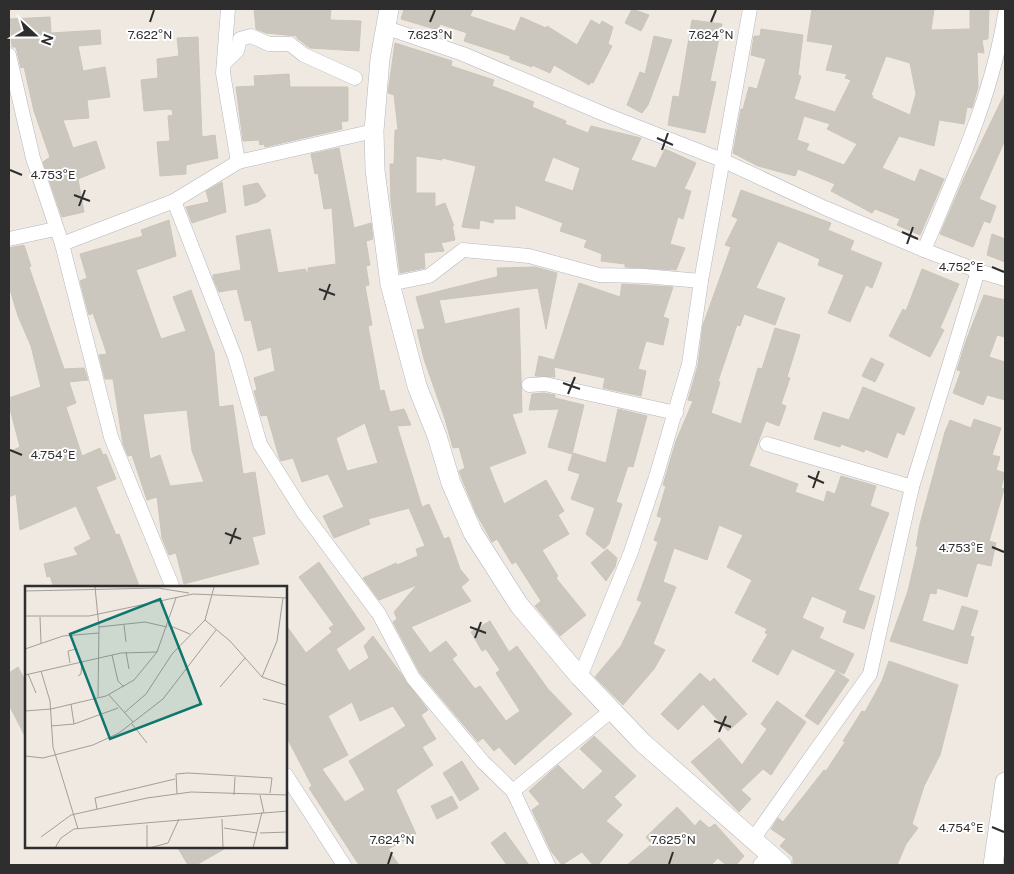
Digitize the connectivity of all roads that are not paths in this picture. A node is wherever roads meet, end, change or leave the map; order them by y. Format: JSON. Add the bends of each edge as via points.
{"nodes":[{"id":1,"x":228,"y":9,"type":"edge"},
{"id":2,"x":389,"y":9,"type":"edge"},
{"id":3,"x":748,"y":9,"type":"edge"},
{"id":4,"x":1005,"y":14,"type":"edge"},
{"id":5,"x":387,"y":28,"type":"junction"},
{"id":6,"x":9,"y":55,"type":"edge"},
{"id":7,"x":224,"y":63,"type":"junction"},
{"id":8,"x":355,"y":78,"type":"dead end"},
{"id":9,"x":374,"y":131,"type":"junction"},
{"id":10,"x":722,"y":160,"type":"junction"},
{"id":11,"x":238,"y":162,"type":"junction"},
{"id":12,"x":174,"y":201,"type":"junction"},
{"id":13,"x":55,"y":229,"type":"junction"},
{"id":14,"x":9,"y":239,"type":"edge"},
{"id":15,"x":62,"y":244,"type":"junction"},
{"id":16,"x":924,"y":250,"type":"junction"},
{"id":17,"x":978,"y":271,"type":"junction"},
{"id":18,"x":1005,"y":279,"type":"edge"},
{"id":19,"x":701,"y":281,"type":"junction"},
{"id":20,"x":390,"y":284,"type":"junction"},
{"id":21,"x":529,"y":385,"type":"dead end"},
{"id":22,"x":676,"y":413,"type":"junction"},
{"id":23,"x":767,"y":444,"type":"dead end"},
{"id":24,"x":912,"y":487,"type":"junction"},
{"id":25,"x":172,"y":586,"type":"edge"},
{"id":26,"x":580,"y":678,"type":"junction"},
{"id":27,"x":612,"y":710,"type":"junction"},
{"id":28,"x":288,"y":778,"type":"edge"},
{"id":29,"x":1005,"y":782,"type":"edge"},
{"id":30,"x":514,"y":792,"type":"junction"},
{"id":31,"x":753,"y":839,"type":"junction"},
{"id":32,"x":770,"y":862,"type":"edge"},
{"id":33,"x":344,"y":865,"type":"edge"},
{"id":34,"x":548,"y":865,"type":"edge"},
{"id":35,"x":993,"y":865,"type":"edge"}],
"edges":[{"from":1,"to":7,"type":"street"},
{"from":2,"to":5,"type":"street"},
{"from":3,"to":10,"type":"street"},
{"from":4,"to":16,"type":"street","via":[[1001,42],[975,127]]},
{"from":5,"to":9,"type":"street","via":[[380,59]]},
{"from":5,"to":10,"type":"street","via":[[463,54]]},
{"from":6,"to":13,"type":"street"},
{"from":7,"to":8,"type":"street","via":[[237,51],[240,39],[250,36],[270,44],[290,44],[304,55]]},
{"from":7,"to":11,"type":"street","via":[[226,96]]},
{"from":9,"to":11,"type":"street"},
{"from":9,"to":20,"type":"street","via":[[375,170]]},
{"from":10,"to":16,"type":"street"},
{"from":10,"to":19,"type":"street"},
{"from":11,"to":12,"type":"street"},
{"from":12,"to":15,"type":"street"},
{"from":12,"to":30,"type":"street","via":[[235,357],[260,444],[278,476],[379,614],[413,678],[483,762]]},
{"from":13,"to":14,"type":"street"},
{"from":13,"to":15,"type":"street"},
{"from":15,"to":25,"type":"street","via":[[111,437]]},
{"from":16,"to":17,"type":"street"},
{"from":17,"to":18,"type":"street"},
{"from":17,"to":24,"type":"street"},
{"from":19,"to":20,"type":"street","via":[[599,274],[529,256],[464,250],[429,276]]},
{"from":19,"to":22,"type":"street","via":[[689,364]]},
{"from":20,"to":26,"type":"street","via":[[417,386],[451,483],[473,533],[519,606]]},
{"from":21,"to":22,"type":"street","via":[[545,384]]},
{"from":22,"to":26,"type":"street","via":[[631,552]]},
{"from":23,"to":24,"type":"street"},
{"from":24,"to":31,"type":"street","via":[[870,674]]},
{"from":26,"to":27,"type":"street"},
{"from":27,"to":30,"type":"street"},
{"from":27,"to":31,"type":"street","via":[[644,743]]},
{"from":28,"to":33,"type":"street"},
{"from":29,"to":35,"type":"street"},
{"from":30,"to":34,"type":"street"},
{"from":31,"to":32,"type":"street"}]}
